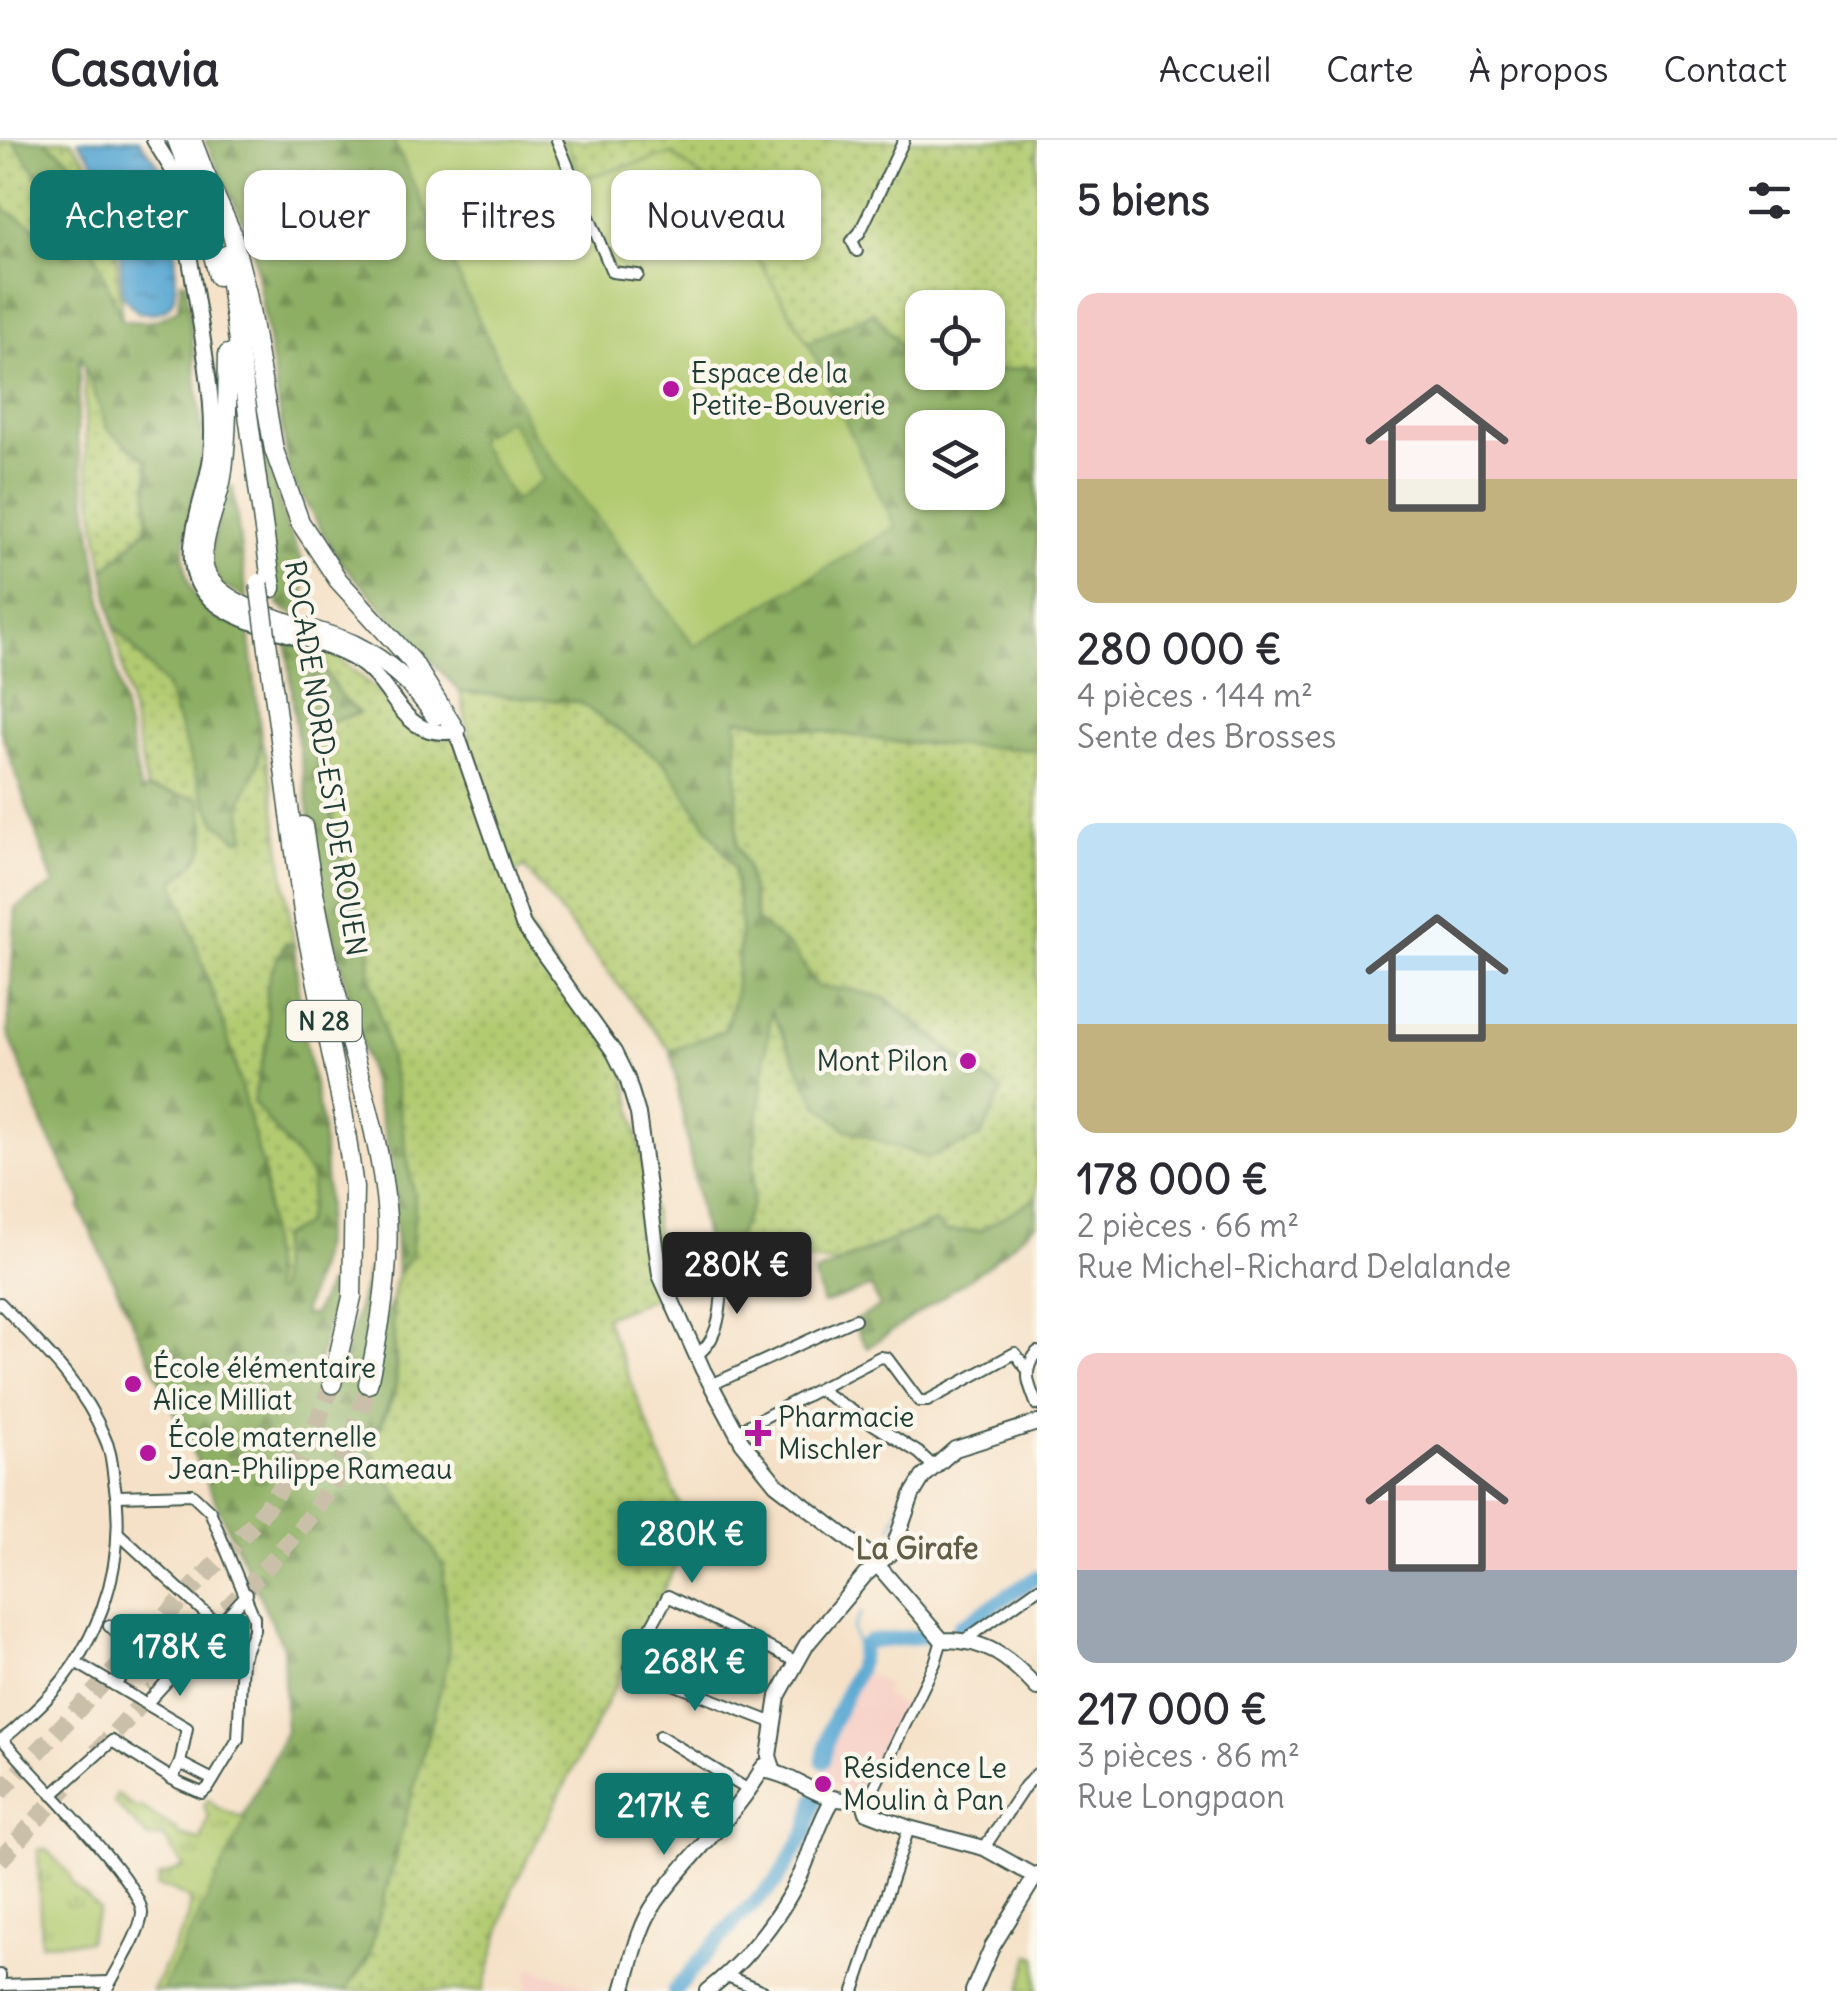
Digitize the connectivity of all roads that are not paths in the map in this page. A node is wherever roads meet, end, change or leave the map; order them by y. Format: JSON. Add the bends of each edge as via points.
{"nodes":[{"id":1,"x":154,"y":140,"type":"edge"},
{"id":2,"x":177,"y":140,"type":"edge"},
{"id":3,"x":192,"y":140,"type":"edge"},
{"id":4,"x":557,"y":140,"type":"edge"},
{"id":5,"x":904,"y":140,"type":"edge"},
{"id":6,"x":203,"y":170,"type":"edge"},
{"id":7,"x":224,"y":216,"type":"edge"},
{"id":8,"x":224,"y":246,"type":"edge"},
{"id":9,"x":857,"y":251,"type":"dead end"},
{"id":10,"x":638,"y":275,"type":"dead end"},
{"id":11,"x":228,"y":354,"type":"junction"},
{"id":12,"x":266,"y":586,"type":"junction"},
{"id":13,"x":275,"y":658,"type":"junction"},
{"id":14,"x":451,"y":732,"type":"junction"},
{"id":15,"x":720,"y":1251,"type":"dead end"},
{"id":16,"x":0,"y":1303,"type":"edge"},
{"id":17,"x":855,"y":1319,"type":"dead end"},
{"id":18,"x":1037,"y":1352,"type":"edge"},
{"id":19,"x":696,"y":1355,"type":"junction"},
{"id":20,"x":1026,"y":1368,"type":"junction"},
{"id":21,"x":332,"y":1384,"type":"tunnel mouth"},
{"id":22,"x":368,"y":1384,"type":"tunnel mouth"},
{"id":23,"x":711,"y":1385,"type":"junction"},
{"id":24,"x":819,"y":1390,"type":"junction"},
{"id":25,"x":1037,"y":1405,"type":"edge"},
{"id":26,"x":1037,"y":1423,"type":"edge"},
{"id":27,"x":736,"y":1432,"type":"junction"},
{"id":28,"x":933,"y":1466,"type":"junction"},
{"id":29,"x":118,"y":1496,"type":"junction"},
{"id":30,"x":118,"y":1533,"type":"junction"},
{"id":31,"x":876,"y":1564,"type":"junction"},
{"id":32,"x":1037,"y":1589,"type":"edge"},
{"id":33,"x":247,"y":1594,"type":"junction"},
{"id":34,"x":108,"y":1626,"type":"dead end"},
{"id":35,"x":218,"y":1626,"type":"junction"},
{"id":36,"x":942,"y":1640,"type":"junction"},
{"id":37,"x":965,"y":1640,"type":"junction"},
{"id":38,"x":797,"y":1662,"type":"junction"},
{"id":39,"x":77,"y":1663,"type":"junction"},
{"id":40,"x":114,"y":1685,"type":"junction"},
{"id":41,"x":1037,"y":1688,"type":"edge"},
{"id":42,"x":147,"y":1703,"type":"junction"},
{"id":43,"x":774,"y":1723,"type":"junction"},
{"id":44,"x":660,"y":1736,"type":"dead end"},
{"id":45,"x":2,"y":1740,"type":"edge"},
{"id":46,"x":180,"y":1763,"type":"junction"},
{"id":47,"x":768,"y":1766,"type":"junction"},
{"id":48,"x":1037,"y":1774,"type":"edge"},
{"id":49,"x":172,"y":1779,"type":"junction"},
{"id":50,"x":214,"y":1780,"type":"junction"},
{"id":51,"x":750,"y":1791,"type":"junction"},
{"id":52,"x":52,"y":1796,"type":"junction"},
{"id":53,"x":863,"y":1800,"type":"junction"},
{"id":54,"x":832,"y":1801,"type":"junction"},
{"id":55,"x":910,"y":1828,"type":"junction"},
{"id":56,"x":984,"y":1848,"type":"junction"},
{"id":57,"x":1036,"y":1876,"type":"edge"},
{"id":58,"x":0,"y":1975,"type":"edge"},
{"id":59,"x":726,"y":1976,"type":"junction"},
{"id":60,"x":0,"y":1986,"type":"edge"},
{"id":61,"x":108,"y":1986,"type":"edge"},
{"id":62,"x":13,"y":1988,"type":"edge"},
{"id":63,"x":56,"y":1988,"type":"edge"},
{"id":64,"x":624,"y":1991,"type":"edge"},
{"id":65,"x":708,"y":1991,"type":"edge"},
{"id":66,"x":763,"y":1991,"type":"edge"},
{"id":67,"x":854,"y":1991,"type":"edge"},
{"id":68,"x":973,"y":1991,"type":"edge"}],
"edges":[{"from":1,"to":14,"type":"main road","via":[[177,185],[211,398],[210,460],[192,556],[198,583],[225,610],[355,660],[384,684],[408,720]]},
{"from":2,"to":11,"type":"highway","name":"ROCADE NORD-EST DE ROUEN","number":"N 28","via":[[210,234]]},
{"from":3,"to":6,"type":"highway","name":"ROCADE NORD-EST DE ROUEN","number":"N 28"},
{"from":4,"to":10,"type":"street","via":[[612,272]]},
{"from":5,"to":9,"type":"street","via":[[852,241]]},
{"from":7,"to":14,"type":"highway","via":[[247,293],[274,450],[300,522],[338,580],[412,661]]},
{"from":8,"to":12,"type":"highway","name":"ROCADE NORD-EST DE ROUEN","number":"N 28"},
{"from":11,"to":12,"type":"highway","name":"ROCADE NORD-EST DE ROUEN","number":"N 28"},
{"from":11,"to":14,"type":"highway","via":[[222,477],[204,551],[212,583],[237,604],[335,636],[380,660]]},
{"from":12,"to":13,"type":"highway","name":"ROCADE NORD-EST DE ROUEN","number":"N 28","bridge":true},
{"from":13,"to":21,"type":"highway","name":"ROCADE NORD-EST DE ROUEN","number":"N 28","via":[[304,920],[354,1188],[352,1297]]},
{"from":13,"to":22,"type":"highway","name":"ROCADE NORD-EST DE ROUEN","number":"N 28","via":[[316,904],[383,1179],[385,1290]]},
{"from":14,"to":19,"type":"main road","via":[[523,925],[614,1052],[634,1095],[660,1275]]},
{"from":15,"to":19,"type":"street","via":[[716,1326]]},
{"from":16,"to":29,"type":"street","via":[[78,1388],[104,1433]]},
{"from":17,"to":23,"type":"street"},
{"from":18,"to":20,"type":"street"},
{"from":19,"to":23,"type":"main road"},
{"from":20,"to":24,"type":"street","via":[[1015,1353],[927,1401],[880,1357]]},
{"from":20,"to":25,"type":"street"},
{"from":23,"to":27,"type":"main road"},
{"from":24,"to":27,"type":"street"},
{"from":24,"to":28,"type":"street"},
{"from":26,"to":28,"type":"main road","via":[[955,1450]]},
{"from":27,"to":31,"type":"main road","via":[[767,1476]]},
{"from":28,"to":31,"type":"main road","via":[[912,1495],[892,1552]]},
{"from":29,"to":30,"type":"street"},
{"from":29,"to":33,"type":"street","via":[[180,1492],[201,1500]]},
{"from":30,"to":35,"type":"street"},
{"from":30,"to":39,"type":"street","via":[[102,1613]]},
{"from":31,"to":36,"type":"main road"},
{"from":31,"to":38,"type":"main road"},
{"from":32,"to":37,"type":"street"},
{"from":33,"to":35,"type":"street"},
{"from":33,"to":50,"type":"street","via":[[254,1630],[242,1658],[241,1726]]},
{"from":34,"to":40,"type":"street","via":[[141,1656]]},
{"from":35,"to":42,"type":"street"},
{"from":36,"to":37,"type":"main road"},
{"from":36,"to":53,"type":"street","via":[[874,1790]]},
{"from":37,"to":41,"type":"main road","via":[[1008,1658]]},
{"from":38,"to":43,"type":"main road","via":[[778,1696]]},
{"from":38,"to":43,"type":"street","via":[[668,1596],[629,1667]]},
{"from":39,"to":40,"type":"street"},
{"from":39,"to":45,"type":"street"},
{"from":40,"to":42,"type":"street"},
{"from":42,"to":46,"type":"street","via":[[188,1728]]},
{"from":43,"to":47,"type":"main road"},
{"from":44,"to":51,"type":"street"},
{"from":45,"to":52,"type":"street"},
{"from":46,"to":49,"type":"street"},
{"from":46,"to":50,"type":"street"},
{"from":47,"to":51,"type":"main road"},
{"from":47,"to":54,"type":"main road"},
{"from":48,"to":56,"type":"street"},
{"from":49,"to":50,"type":"street","via":[[202,1792]]},
{"from":49,"to":52,"type":"street","via":[[112,1740]]},
{"from":51,"to":64,"type":"main road","via":[[654,1904]]},
{"from":52,"to":61,"type":"street","via":[[118,1869],[142,1907]]},
{"from":53,"to":54,"type":"main road"},
{"from":53,"to":55,"type":"main road","via":[[868,1812]]},
{"from":54,"to":59,"type":"main road","via":[[793,1886]]},
{"from":55,"to":56,"type":"main road"},
{"from":55,"to":67,"type":"street"},
{"from":56,"to":57,"type":"main road"},
{"from":57,"to":68,"type":"main road"},
{"from":58,"to":60,"type":"street"},
{"from":59,"to":65,"type":"main road"},
{"from":59,"to":66,"type":"street"},
{"from":60,"to":62,"type":"street"},
{"from":61,"to":63,"type":"street"},
{"from":62,"to":63,"type":"street"}]}
